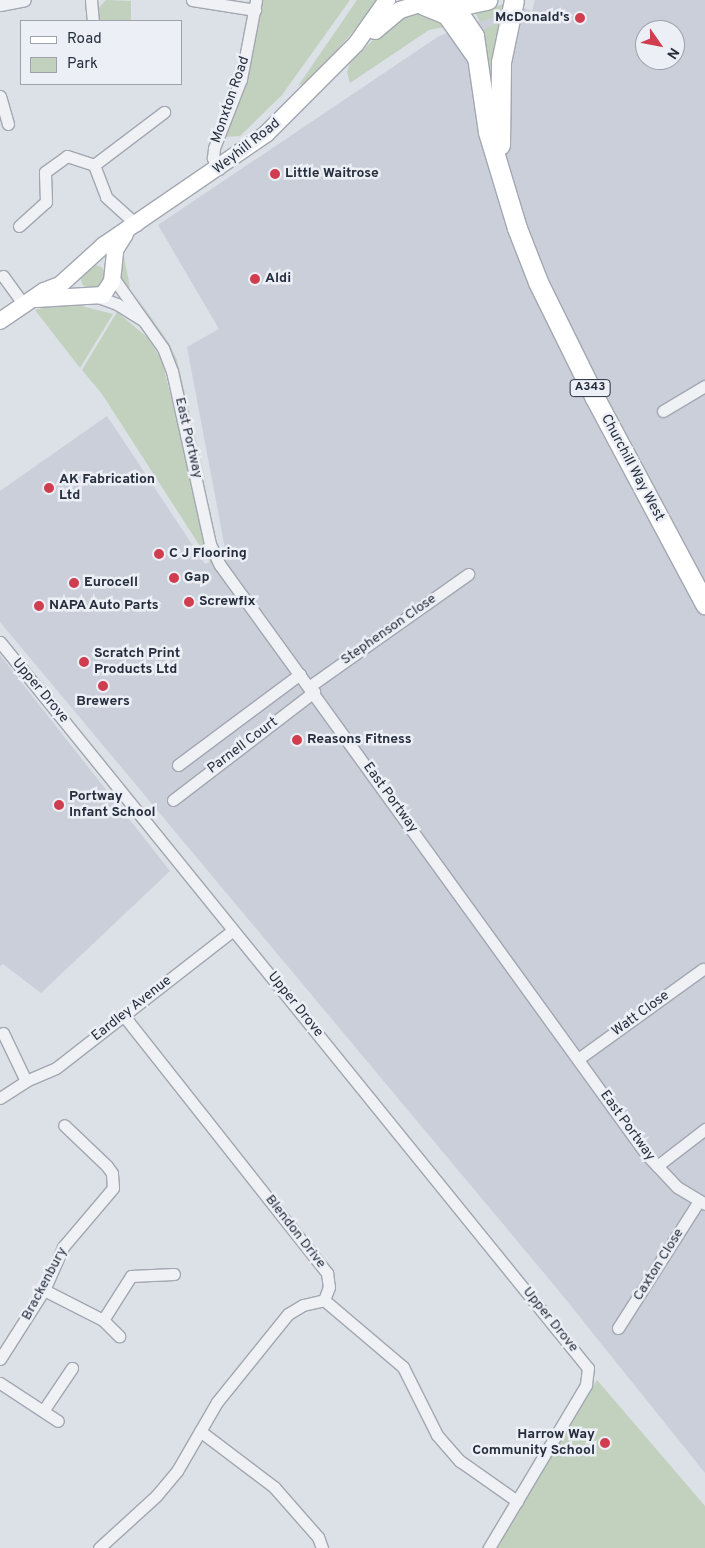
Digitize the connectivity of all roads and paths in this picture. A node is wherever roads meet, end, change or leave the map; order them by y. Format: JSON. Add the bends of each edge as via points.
{"nodes":[{"id":1,"x":25,"y":0,"type":"edge"},
{"id":2,"x":91,"y":0,"type":"edge"},
{"id":3,"x":192,"y":0,"type":"edge"},
{"id":4,"x":388,"y":0,"type":"edge"},
{"id":5,"x":488,"y":0,"type":"edge"},
{"id":6,"x":514,"y":0,"type":"edge"},
{"id":7,"x":447,"y":3,"type":"edge"},
{"id":8,"x":256,"y":5,"type":"edge"},
{"id":9,"x":0,"y":6,"type":"edge"},
{"id":10,"x":413,"y":6,"type":"junction"},
{"id":11,"x":93,"y":20,"type":"edge"},
{"id":12,"x":356,"y":44,"type":"junction"},
{"id":13,"x":477,"y":60,"type":"junction"},
{"id":14,"x":0,"y":96,"type":"edge"},
{"id":15,"x":164,"y":112,"type":"dead end"},
{"id":16,"x":8,"y":124,"type":"dead end"},
{"id":17,"x":499,"y":162,"type":"junction"},
{"id":18,"x":94,"y":165,"type":"junction"},
{"id":19,"x":219,"y":169,"type":"junction"},
{"id":20,"x":19,"y":226,"type":"dead end"},
{"id":21,"x":131,"y":230,"type":"junction"},
{"id":22,"x":88,"y":260,"type":"junction"},
{"id":23,"x":76,"y":271,"type":"junction"},
{"id":24,"x":112,"y":273,"type":"junction"},
{"id":25,"x":4,"y":276,"type":"dead end"},
{"id":26,"x":92,"y":297,"type":"junction"},
{"id":27,"x":27,"y":302,"type":"junction"},
{"id":28,"x":0,"y":321,"type":"edge"},
{"id":29,"x":144,"y":321,"type":"junction"},
{"id":30,"x":705,"y":386,"type":"edge"},
{"id":31,"x":663,"y":411,"type":"dead end"},
{"id":32,"x":468,"y":574,"type":"dead end"},
{"id":33,"x":705,"y":604,"type":"edge"},
{"id":34,"x":0,"y":642,"type":"edge"},
{"id":35,"x":300,"y":674,"type":"junction"},
{"id":36,"x":312,"y":689,"type":"junction"},
{"id":37,"x":178,"y":766,"type":"dead end"},
{"id":38,"x":172,"y":800,"type":"dead end"},
{"id":39,"x":233,"y":930,"type":"junction"},
{"id":40,"x":703,"y":969,"type":"dead end"},
{"id":41,"x":124,"y":1016,"type":"junction"},
{"id":42,"x":14,"y":1026,"type":"dead end"},
{"id":43,"x":1,"y":1034,"type":"edge"},
{"id":44,"x":578,"y":1059,"type":"junction"},
{"id":45,"x":26,"y":1081,"type":"junction"},
{"id":46,"x":0,"y":1098,"type":"edge"},
{"id":47,"x":64,"y":1124,"type":"dead end"},
{"id":48,"x":705,"y":1129,"type":"edge"},
{"id":49,"x":657,"y":1166,"type":"junction"},
{"id":50,"x":702,"y":1203,"type":"edge"},
{"id":51,"x":174,"y":1274,"type":"dead end"},
{"id":52,"x":44,"y":1290,"type":"junction"},
{"id":53,"x":324,"y":1300,"type":"junction"},
{"id":54,"x":103,"y":1320,"type":"junction"},
{"id":55,"x":618,"y":1328,"type":"dead end"},
{"id":56,"x":119,"y":1336,"type":"dead end"},
{"id":57,"x":0,"y":1359,"type":"edge"},
{"id":58,"x":72,"y":1368,"type":"dead end"},
{"id":59,"x":0,"y":1384,"type":"edge"},
{"id":60,"x":43,"y":1411,"type":"junction"},
{"id":61,"x":58,"y":1421,"type":"dead end"},
{"id":62,"x":200,"y":1431,"type":"junction"},
{"id":63,"x":517,"y":1501,"type":"junction"},
{"id":64,"x":99,"y":1548,"type":"edge"},
{"id":65,"x":322,"y":1548,"type":"edge"},
{"id":66,"x":489,"y":1548,"type":"edge"}],
"edges":[{"from":1,"to":9,"type":"street"},
{"from":2,"to":11,"type":"street"},
{"from":3,"to":8,"type":"street"},
{"from":4,"to":12,"type":"main road","name":"Weyhill Road"},
{"from":5,"to":7,"type":"main road"},
{"from":6,"to":17,"type":"main road","name":"Churchill Way West","number":"A343","via":[[501,62]]},
{"from":7,"to":10,"type":"main road","name":"Weyhill Road"},
{"from":7,"to":13,"type":"main road","name":"Churchill Way West","number":"A343","via":[[472,31]]},
{"from":8,"to":19,"type":"street","name":"Monxton Road","via":[[241,79],[214,148],[213,158]]},
{"from":10,"to":12,"type":"main road","name":"Weyhill Road","via":[[392,14],[370,36]]},
{"from":10,"to":13,"type":"main road","number":"A343","via":[[432,9],[446,16]]},
{"from":12,"to":19,"type":"main road","name":"Weyhill Road","via":[[273,128]]},
{"from":13,"to":17,"type":"main road","name":"Churchill Way West","number":"A343","via":[[488,132]]},
{"from":14,"to":16,"type":"street"},
{"from":15,"to":18,"type":"street"},
{"from":17,"to":33,"type":"main road","name":"Churchill Way West","number":"A343","via":[[516,228],[559,329]]},
{"from":18,"to":20,"type":"street","via":[[67,156],[45,172],[46,202]]},
{"from":18,"to":21,"type":"street","via":[[106,196]]},
{"from":19,"to":21,"type":"main road","name":"Weyhill Road"},
{"from":21,"to":22,"type":"main road","name":"Weyhill Road","via":[[104,245]]},
{"from":21,"to":24,"type":"main road","name":"Weyhill Road","via":[[115,250]]},
{"from":22,"to":23,"type":"main road","name":"Weyhill Road"},
{"from":22,"to":24,"type":"main road","via":[[103,262]]},
{"from":23,"to":26,"type":"main road","via":[[76,287]]},
{"from":23,"to":27,"type":"main road","name":"Weyhill Road","via":[[60,285]]},
{"from":24,"to":26,"type":"main road","name":"Weyhill Road","via":[[108,290]]},
{"from":24,"to":29,"type":"street","name":"East Portway"},
{"from":25,"to":27,"type":"street"},
{"from":26,"to":27,"type":"main road"},
{"from":26,"to":29,"type":"street","name":"East Portway","via":[[117,304]]},
{"from":27,"to":28,"type":"main road","name":"Weyhill Road"},
{"from":29,"to":35,"type":"street","name":"East Portway","via":[[163,348],[172,371],[215,555]]},
{"from":30,"to":31,"type":"street"},
{"from":32,"to":36,"type":"street","name":"Stephenson Close"},
{"from":34,"to":39,"type":"street","name":"Upper Drove"},
{"from":35,"to":36,"type":"street","name":"East Portway"},
{"from":35,"to":37,"type":"street"},
{"from":36,"to":38,"type":"street","name":"Parnell Court"},
{"from":36,"to":44,"type":"street","name":"East Portway"},
{"from":39,"to":41,"type":"street","name":"Eardley Avenue"},
{"from":39,"to":63,"type":"street","name":"Upper Drove","via":[[589,1370],[586,1385]]},
{"from":40,"to":44,"type":"street","name":"Watt Close"},
{"from":41,"to":45,"type":"street","name":"Eardley Avenue","via":[[56,1068]]},
{"from":41,"to":53,"type":"street","name":"Blendon Drive","via":[[327,1273],[330,1287]]},
{"from":42,"to":43,"type":"street"},
{"from":43,"to":45,"type":"street"},
{"from":44,"to":49,"type":"street","name":"East Portway"},
{"from":45,"to":46,"type":"street","name":"Eardley Avenue"},
{"from":47,"to":52,"type":"street","name":"Brackenbury","via":[[112,1173],[113,1188],[63,1247]]},
{"from":48,"to":49,"type":"street"},
{"from":49,"to":50,"type":"street","name":"East Portway","via":[[677,1187]]},
{"from":50,"to":55,"type":"street","name":"Caxton Close"},
{"from":51,"to":54,"type":"street","via":[[131,1276]]},
{"from":52,"to":54,"type":"street"},
{"from":52,"to":57,"type":"street","name":"Brackenbury"},
{"from":53,"to":62,"type":"street","via":[[303,1305],[288,1314],[217,1402]]},
{"from":53,"to":63,"type":"street","via":[[403,1367],[437,1435],[460,1461]]},
{"from":54,"to":56,"type":"street"},
{"from":58,"to":60,"type":"street"},
{"from":59,"to":60,"type":"street"},
{"from":60,"to":61,"type":"street"},
{"from":62,"to":64,"type":"street","via":[[176,1472],[156,1496]]},
{"from":62,"to":65,"type":"street","via":[[274,1487],[318,1537]]},
{"from":63,"to":66,"type":"street"}]}
